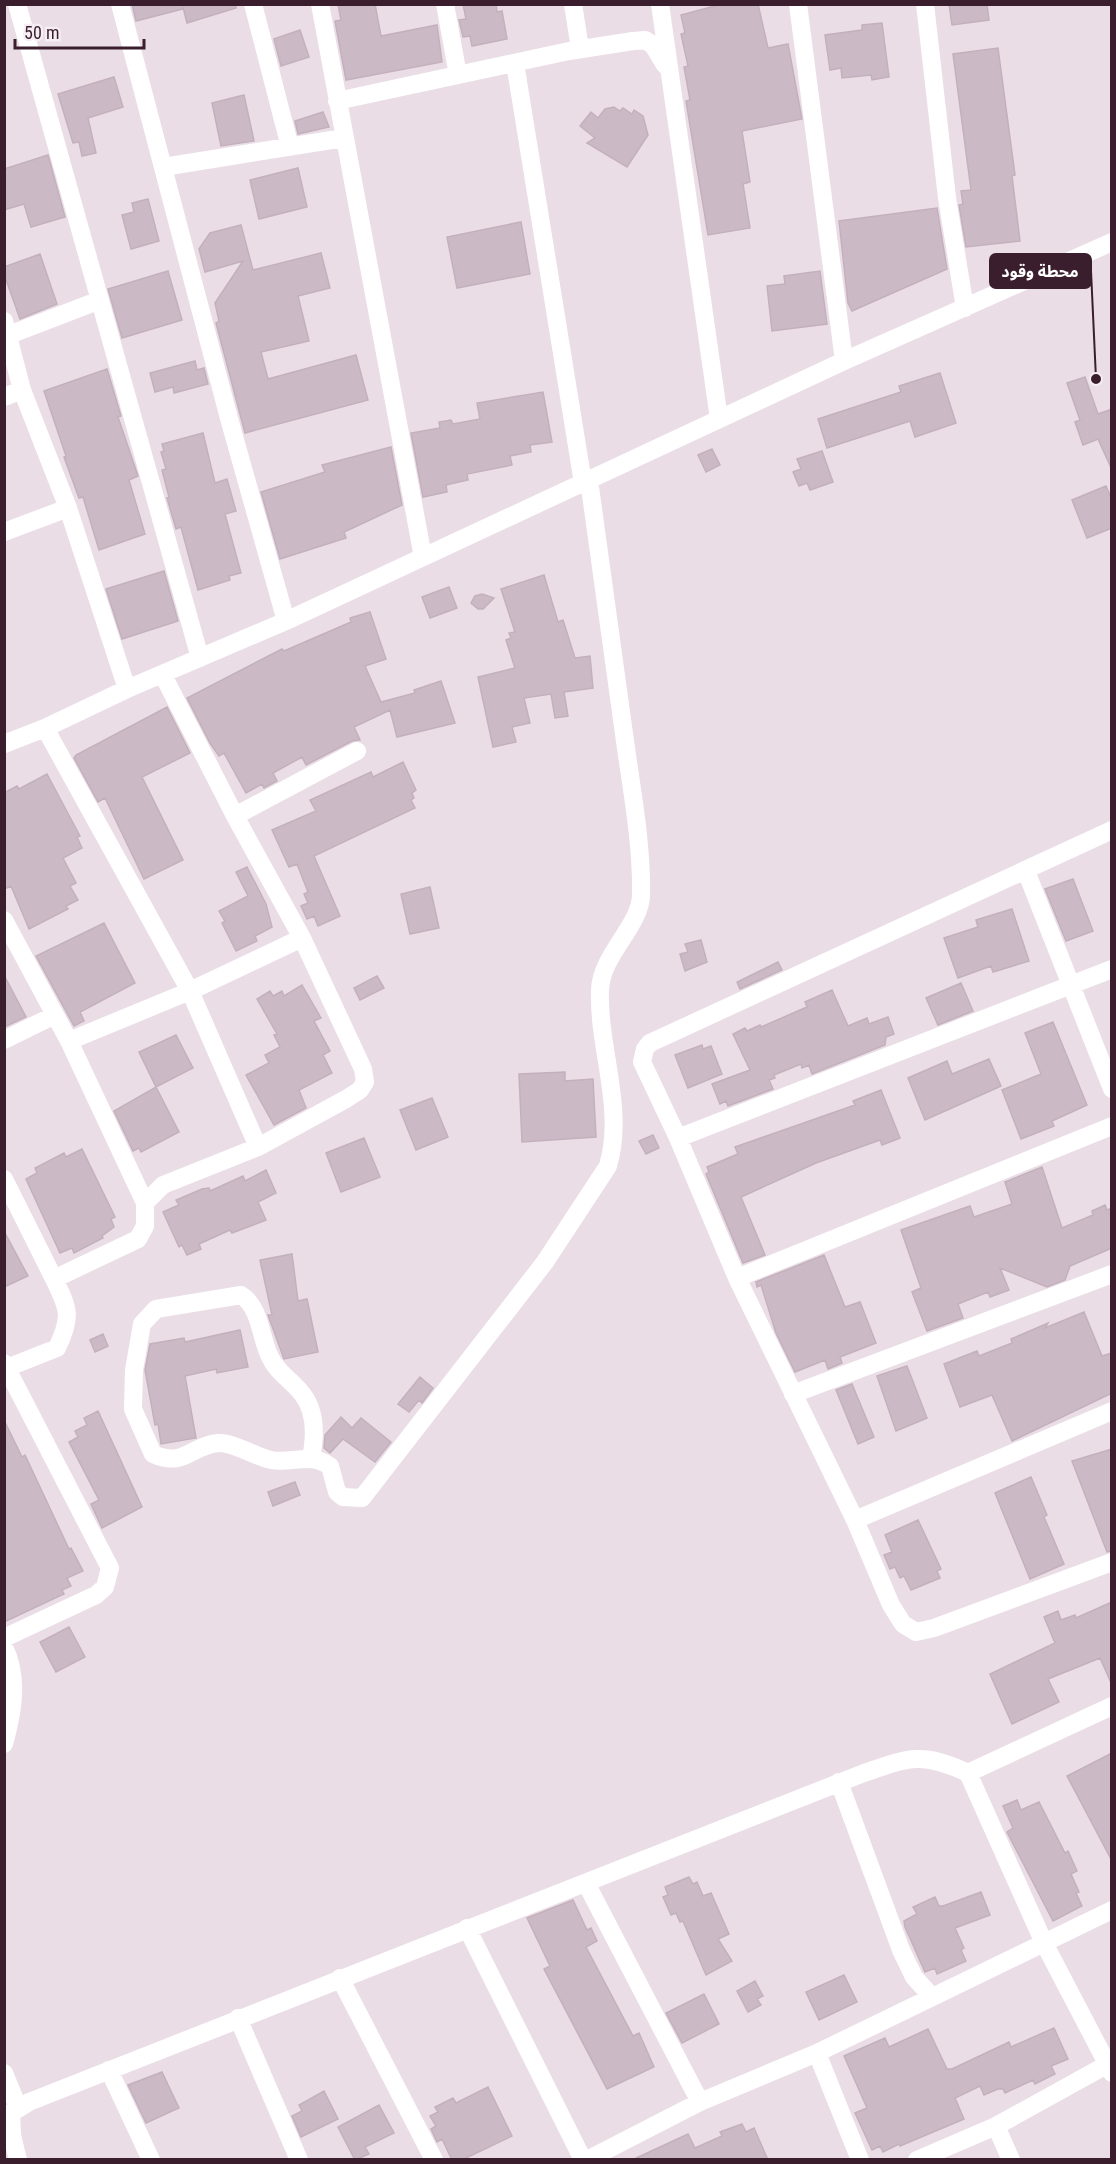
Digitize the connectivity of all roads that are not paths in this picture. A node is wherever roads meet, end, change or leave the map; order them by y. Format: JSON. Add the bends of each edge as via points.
{"nodes":[{"id":1,"x":17,"y":4,"type":"edge"},
{"id":2,"x":120,"y":4,"type":"edge"},
{"id":3,"x":253,"y":4,"type":"edge"},
{"id":4,"x":320,"y":4,"type":"edge"},
{"id":5,"x":445,"y":4,"type":"edge"},
{"id":6,"x":573,"y":4,"type":"edge"},
{"id":7,"x":660,"y":4,"type":"edge"},
{"id":8,"x":798,"y":4,"type":"edge"},
{"id":9,"x":925,"y":4,"type":"edge"},
{"id":10,"x":580,"y":49,"type":"junction"},
{"id":11,"x":515,"y":63,"type":"junction"},
{"id":12,"x":669,"y":74,"type":"junction"},
{"id":13,"x":458,"y":75,"type":"junction"},
{"id":14,"x":337,"y":101,"type":"junction"},
{"id":15,"x":344,"y":138,"type":"junction"},
{"id":16,"x":290,"y":147,"type":"junction"},
{"id":17,"x":163,"y":167,"type":"junction"},
{"id":18,"x":1112,"y":242,"type":"edge"},
{"id":19,"x":100,"y":300,"type":"junction"},
{"id":20,"x":965,"y":308,"type":"junction"},
{"id":21,"x":7,"y":328,"type":"edge"},
{"id":22,"x":844,"y":361,"type":"junction"},
{"id":23,"x":22,"y":390,"type":"junction"},
{"id":24,"x":4,"y":397,"type":"edge"},
{"id":25,"x":719,"y":419,"type":"junction"},
{"id":26,"x":586,"y":481,"type":"junction"},
{"id":27,"x":68,"y":508,"type":"junction"},
{"id":28,"x":4,"y":532,"type":"edge"},
{"id":29,"x":423,"y":557,"type":"junction"},
{"id":30,"x":286,"y":621,"type":"junction"},
{"id":31,"x":200,"y":658,"type":"junction"},
{"id":32,"x":163,"y":675,"type":"junction"},
{"id":33,"x":127,"y":689,"type":"junction"},
{"id":34,"x":45,"y":728,"type":"junction"},
{"id":35,"x":4,"y":744,"type":"edge"},
{"id":36,"x":357,"y":751,"type":"dead end"},
{"id":37,"x":235,"y":816,"type":"junction"},
{"id":38,"x":1112,"y":831,"type":"edge"},
{"id":39,"x":1026,"y":871,"type":"junction"},
{"id":40,"x":4,"y":921,"type":"edge"},
{"id":41,"x":302,"y":938,"type":"junction"},
{"id":42,"x":1112,"y":969,"type":"edge"},
{"id":43,"x":1070,"y":984,"type":"junction"},
{"id":44,"x":190,"y":991,"type":"junction"},
{"id":45,"x":55,"y":1015,"type":"junction"},
{"id":46,"x":4,"y":1040,"type":"edge"},
{"id":47,"x":69,"y":1041,"type":"junction"},
{"id":48,"x":1112,"y":1089,"type":"edge"},
{"id":49,"x":1112,"y":1126,"type":"edge"},
{"id":50,"x":678,"y":1138,"type":"junction"},
{"id":51,"x":258,"y":1147,"type":"junction"},
{"id":52,"x":4,"y":1179,"type":"edge"},
{"id":53,"x":145,"y":1203,"type":"junction"},
{"id":54,"x":1112,"y":1274,"type":"edge"},
{"id":55,"x":737,"y":1278,"type":"junction"},
{"id":56,"x":54,"y":1279,"type":"junction"},
{"id":57,"x":5,"y":1366,"type":"edge"},
{"id":58,"x":793,"y":1394,"type":"junction"},
{"id":59,"x":1112,"y":1411,"type":"edge"},
{"id":60,"x":311,"y":1458,"type":"junction"},
{"id":61,"x":855,"y":1520,"type":"junction"},
{"id":62,"x":1112,"y":1562,"type":"edge"},
{"id":63,"x":4,"y":1638,"type":"edge"},
{"id":64,"x":4,"y":1647,"type":"edge"},
{"id":65,"x":1112,"y":1706,"type":"edge"},
{"id":66,"x":4,"y":1744,"type":"edge"},
{"id":67,"x":968,"y":1773,"type":"junction"},
{"id":68,"x":839,"y":1782,"type":"junction"},
{"id":69,"x":586,"y":1883,"type":"junction"},
{"id":70,"x":1112,"y":1910,"type":"edge"},
{"id":71,"x":467,"y":1928,"type":"junction"},
{"id":72,"x":1044,"y":1943,"type":"junction"},
{"id":73,"x":340,"y":1978,"type":"junction"},
{"id":74,"x":932,"y":1997,"type":"junction"},
{"id":75,"x":238,"y":2018,"type":"junction"},
{"id":76,"x":817,"y":2053,"type":"junction"},
{"id":77,"x":1110,"y":2066,"type":"edge"},
{"id":78,"x":109,"y":2070,"type":"junction"},
{"id":79,"x":4,"y":2073,"type":"edge"},
{"id":80,"x":700,"y":2102,"type":"junction"},
{"id":81,"x":18,"y":2107,"type":"junction"},
{"id":82,"x":996,"y":2126,"type":"junction"},
{"id":83,"x":18,"y":2160,"type":"edge"},
{"id":84,"x":151,"y":2160,"type":"edge"},
{"id":85,"x":299,"y":2160,"type":"edge"},
{"id":86,"x":434,"y":2160,"type":"edge"},
{"id":87,"x":582,"y":2160,"type":"edge"},
{"id":88,"x":587,"y":2160,"type":"edge"},
{"id":89,"x":860,"y":2160,"type":"edge"},
{"id":90,"x":917,"y":2160,"type":"edge"},
{"id":91,"x":1011,"y":2160,"type":"edge"}],
"edges":[{"from":1,"to":19,"type":"street"},
{"from":2,"to":17,"type":"street"},
{"from":3,"to":16,"type":"street"},
{"from":4,"to":14,"type":"street"},
{"from":5,"to":13,"type":"street"},
{"from":6,"to":10,"type":"street"},
{"from":7,"to":12,"type":"street"},
{"from":8,"to":22,"type":"street"},
{"from":9,"to":20,"type":"street","via":[[947,198]]},
{"from":10,"to":11,"type":"street"},
{"from":10,"to":12,"type":"street","via":[[645,40],[660,53]]},
{"from":11,"to":13,"type":"street"},
{"from":11,"to":26,"type":"street"},
{"from":12,"to":25,"type":"street"},
{"from":13,"to":14,"type":"street"},
{"from":14,"to":15,"type":"street"},
{"from":15,"to":16,"type":"street"},
{"from":15,"to":29,"type":"street"},
{"from":16,"to":17,"type":"street"},
{"from":17,"to":30,"type":"street"},
{"from":18,"to":20,"type":"street"},
{"from":19,"to":21,"type":"street"},
{"from":19,"to":31,"type":"street"},
{"from":20,"to":22,"type":"street"},
{"from":21,"to":23,"type":"street"},
{"from":22,"to":25,"type":"street"},
{"from":23,"to":24,"type":"street"},
{"from":23,"to":27,"type":"street"},
{"from":25,"to":26,"type":"street"},
{"from":26,"to":29,"type":"street"},
{"from":26,"to":60,"type":"street","via":[[637,830],[641,889],[641,899],[607,963],[600,986],[615,1122],[610,1159],[545,1262],[362,1498],[343,1497],[337,1492],[330,1466]]},
{"from":27,"to":28,"type":"street"},
{"from":27,"to":33,"type":"street"},
{"from":29,"to":30,"type":"street"},
{"from":30,"to":31,"type":"street"},
{"from":31,"to":32,"type":"street"},
{"from":32,"to":33,"type":"street"},
{"from":32,"to":37,"type":"street"},
{"from":33,"to":34,"type":"street"},
{"from":34,"to":35,"type":"street"},
{"from":34,"to":44,"type":"street"},
{"from":36,"to":37,"type":"street"},
{"from":37,"to":41,"type":"street"},
{"from":38,"to":39,"type":"street"},
{"from":39,"to":43,"type":"street"},
{"from":39,"to":50,"type":"street","via":[[650,1042],[643,1055],[644,1069]]},
{"from":40,"to":45,"type":"street"},
{"from":41,"to":44,"type":"street"},
{"from":41,"to":51,"type":"street","via":[[363,1069],[364,1082],[360,1090],[346,1099]]},
{"from":42,"to":43,"type":"street"},
{"from":43,"to":48,"type":"street"},
{"from":43,"to":50,"type":"street"},
{"from":44,"to":47,"type":"street"},
{"from":44,"to":51,"type":"street"},
{"from":45,"to":46,"type":"street"},
{"from":45,"to":47,"type":"street"},
{"from":47,"to":53,"type":"street"},
{"from":49,"to":55,"type":"street"},
{"from":50,"to":55,"type":"street"},
{"from":51,"to":53,"type":"street","via":[[163,1185]]},
{"from":52,"to":56,"type":"street"},
{"from":53,"to":56,"type":"street","via":[[145,1226],[138,1239]]},
{"from":54,"to":58,"type":"street"},
{"from":55,"to":58,"type":"street"},
{"from":56,"to":57,"type":"street","via":[[68,1309],[66,1329],[57,1348]]},
{"from":57,"to":63,"type":"street","via":[[110,1568],[105,1587],[96,1595]]},
{"from":58,"to":61,"type":"street"},
{"from":59,"to":61,"type":"street"},
{"from":60,"to":60,"type":"street","via":[[313,1423],[304,1396],[279,1372],[270,1357],[247,1299],[241,1295],[156,1309],[142,1324],[134,1370],[133,1409],[153,1454],[166,1460],[184,1458],[204,1446],[221,1443],[273,1461]]},
{"from":61,"to":62,"type":"street","via":[[891,1605],[903,1624],[916,1632]]},
{"from":64,"to":66,"type":"street","via":[[13,1671],[12,1713]]},
{"from":65,"to":67,"type":"street"},
{"from":67,"to":68,"type":"street","via":[[934,1759],[916,1757]]},
{"from":67,"to":72,"type":"street"},
{"from":68,"to":69,"type":"street"},
{"from":68,"to":74,"type":"street","via":[[900,1950],[914,1977]]},
{"from":69,"to":71,"type":"street"},
{"from":69,"to":80,"type":"street"},
{"from":70,"to":72,"type":"street"},
{"from":71,"to":73,"type":"street"},
{"from":71,"to":87,"type":"street"},
{"from":72,"to":74,"type":"street"},
{"from":72,"to":77,"type":"street"},
{"from":73,"to":75,"type":"street"},
{"from":73,"to":86,"type":"street"},
{"from":74,"to":76,"type":"street"},
{"from":75,"to":78,"type":"street"},
{"from":75,"to":85,"type":"street"},
{"from":76,"to":80,"type":"street"},
{"from":76,"to":89,"type":"street"},
{"from":77,"to":82,"type":"street"},
{"from":78,"to":81,"type":"street"},
{"from":78,"to":84,"type":"street"},
{"from":79,"to":81,"type":"street"},
{"from":80,"to":88,"type":"street"},
{"from":81,"to":83,"type":"street","via":[[11,2113],[11,2124]]},
{"from":82,"to":90,"type":"street"},
{"from":82,"to":91,"type":"street"}]}
